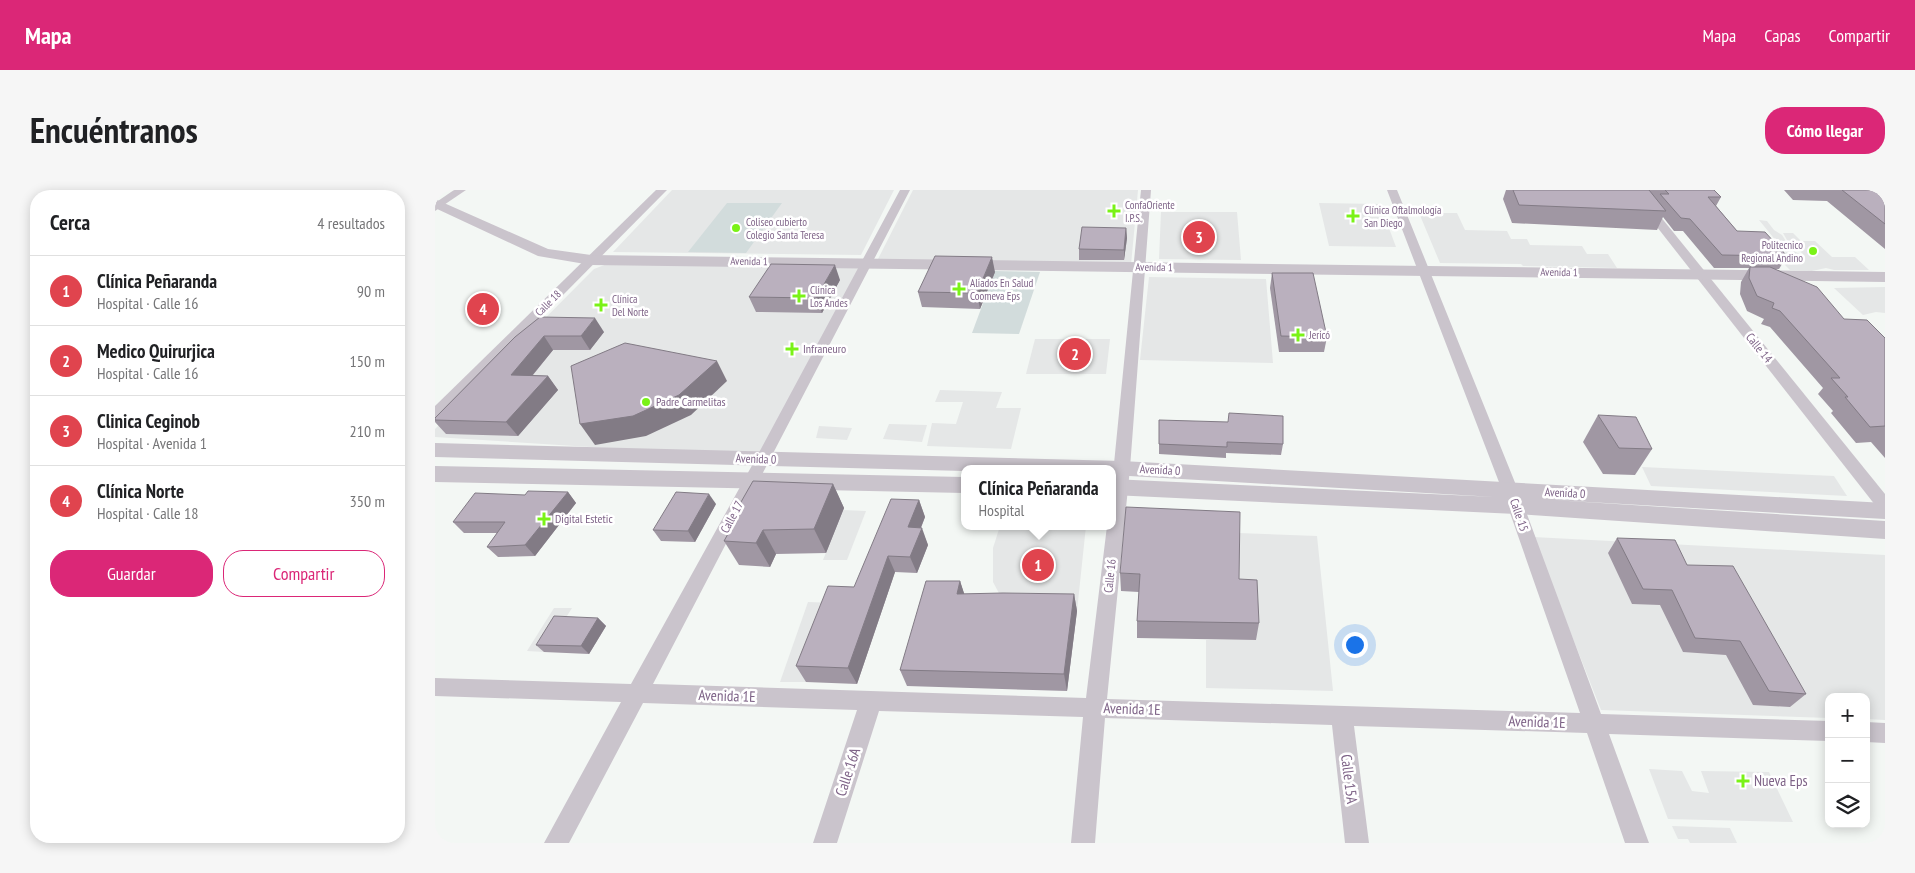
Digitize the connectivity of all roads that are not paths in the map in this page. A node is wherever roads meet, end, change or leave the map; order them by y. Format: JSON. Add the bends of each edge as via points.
{"nodes":[{"id":1,"x":461,"y":190,"type":"edge"},
{"id":2,"x":662,"y":190,"type":"edge"},
{"id":3,"x":905,"y":190,"type":"edge"},
{"id":4,"x":1146,"y":190,"type":"edge"},
{"id":5,"x":1392,"y":190,"type":"edge"},
{"id":6,"x":1633,"y":190,"type":"edge"},
{"id":7,"x":437,"y":206,"type":"edge"},
{"id":8,"x":591,"y":260,"type":"junction"},
{"id":9,"x":867,"y":263,"type":"junction"},
{"id":10,"x":1139,"y":267,"type":"junction"},
{"id":11,"x":1424,"y":270,"type":"junction"},
{"id":12,"x":1700,"y":274,"type":"junction"},
{"id":13,"x":1885,"y":277,"type":"edge"},
{"id":14,"x":435,"y":415,"type":"edge"},
{"id":15,"x":435,"y":450,"type":"edge"},
{"id":16,"x":763,"y":460,"type":"junction"},
{"id":17,"x":961,"y":472,"type":"edge"},
{"id":18,"x":435,"y":474,"type":"edge"},
{"id":19,"x":1118,"y":481,"type":"edge"},
{"id":20,"x":751,"y":482,"type":"junction"},
{"id":21,"x":961,"y":485,"type":"edge"},
{"id":22,"x":1513,"y":498,"type":"junction"},
{"id":23,"x":1116,"y":501,"type":"edge"},
{"id":24,"x":1885,"y":506,"type":"edge"},
{"id":25,"x":1885,"y":511,"type":"edge"},
{"id":26,"x":1113,"y":530,"type":"edge"},
{"id":27,"x":1885,"y":530,"type":"edge"},
{"id":28,"x":435,"y":687,"type":"edge"},
{"id":29,"x":637,"y":693,"type":"junction"},
{"id":30,"x":871,"y":701,"type":"junction"},
{"id":31,"x":1095,"y":708,"type":"junction"},
{"id":32,"x":1342,"y":716,"type":"junction"},
{"id":33,"x":1594,"y":723,"type":"junction"},
{"id":34,"x":1825,"y":731,"type":"edge"},
{"id":35,"x":1870,"y":732,"type":"edge"},
{"id":36,"x":1885,"y":732,"type":"edge"},
{"id":37,"x":556,"y":843,"type":"edge"},
{"id":38,"x":825,"y":843,"type":"edge"},
{"id":39,"x":1083,"y":843,"type":"edge"},
{"id":40,"x":1357,"y":843,"type":"edge"},
{"id":41,"x":1637,"y":843,"type":"edge"}],
"edges":[{"from":1,"to":7,"type":"street"},
{"from":2,"to":8,"type":"street","name":"Calle 18"},
{"from":3,"to":9,"type":"street","name":"Calle 17"},
{"from":4,"to":10,"type":"street","name":"Calle 16"},
{"from":5,"to":11,"type":"street","name":"Calle 15"},
{"from":6,"to":12,"type":"street","name":"Calle 14"},
{"from":7,"to":8,"type":"street","name":"Avenida 1","via":[[544,253]]},
{"from":8,"to":9,"type":"street","name":"Avenida 1"},
{"from":8,"to":14,"type":"street","name":"Calle 18"},
{"from":9,"to":10,"type":"street","name":"Avenida 1"},
{"from":9,"to":16,"type":"street","name":"Calle 17"},
{"from":10,"to":11,"type":"street","name":"Avenida 1"},
{"from":10,"to":19,"type":"street","name":"Calle 16"},
{"from":11,"to":12,"type":"street","name":"Avenida 1"},
{"from":11,"to":22,"type":"street","name":"Calle 15"},
{"from":12,"to":13,"type":"street","name":"Avenida 1"},
{"from":12,"to":24,"type":"street","name":"Calle 14"},
{"from":15,"to":16,"type":"street","name":"Avenida 0"},
{"from":16,"to":17,"type":"street","name":"Avenida 0"},
{"from":16,"to":20,"type":"street","name":"Calle 17"},
{"from":18,"to":20,"type":"street","name":"Avenida 0"},
{"from":19,"to":22,"type":"street","name":"Avenida 0"},
{"from":19,"to":23,"type":"street","name":"Calle 16"},
{"from":20,"to":21,"type":"street","name":"Avenida 0"},
{"from":20,"to":29,"type":"street","name":"Calle 17"},
{"from":22,"to":25,"type":"street","name":"Avenida 0"},
{"from":22,"to":27,"type":"street","name":"Avenida 0"},
{"from":22,"to":33,"type":"street","name":"Calle 15"},
{"from":26,"to":31,"type":"street","name":"Calle 16"},
{"from":28,"to":29,"type":"street","name":"Avenida 1E"},
{"from":29,"to":30,"type":"street","name":"Avenida 1E"},
{"from":29,"to":37,"type":"street","name":"Calle 17"},
{"from":30,"to":31,"type":"street","name":"Avenida 1E"},
{"from":30,"to":38,"type":"street","name":"Calle 16A"},
{"from":31,"to":32,"type":"street","name":"Avenida 1E"},
{"from":31,"to":39,"type":"street","name":"Calle 16"},
{"from":32,"to":33,"type":"street","name":"Avenida 1E"},
{"from":32,"to":40,"type":"street","name":"Calle 15A"},
{"from":33,"to":34,"type":"street","name":"Avenida 1E"},
{"from":33,"to":41,"type":"street","name":"Calle 15"},
{"from":35,"to":36,"type":"street"}]}
